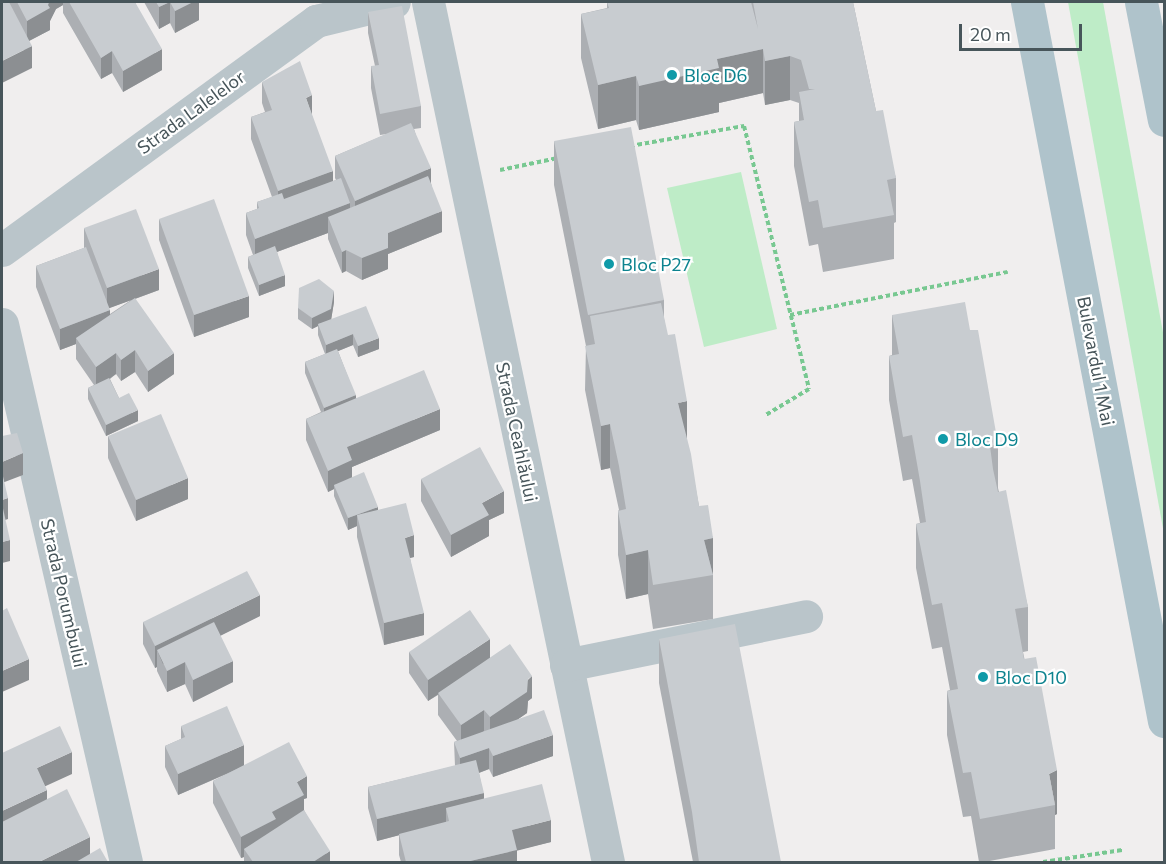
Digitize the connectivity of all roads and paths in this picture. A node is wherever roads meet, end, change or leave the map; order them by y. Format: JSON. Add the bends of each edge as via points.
{"nodes":[{"id":1,"x":394,"y":2,"type":"edge"},
{"id":2,"x":428,"y":2,"type":"edge"},
{"id":3,"x":1027,"y":2,"type":"edge"},
{"id":4,"x":1142,"y":2,"type":"edge"},
{"id":5,"x":1164,"y":120,"type":"edge"},
{"id":6,"x":629,"y":146,"type":"edge"},
{"id":7,"x":560,"y":158,"type":"edge"},
{"id":8,"x":464,"y":177,"type":"junction"},
{"id":9,"x":2,"y":250,"type":"edge"},
{"id":10,"x":1008,"y":272,"type":"dead end"},
{"id":11,"x":790,"y":315,"type":"junction"},
{"id":12,"x":2,"y":324,"type":"edge"},
{"id":13,"x":764,"y":416,"type":"dead end"},
{"id":14,"x":806,"y":616,"type":"dead end"},
{"id":15,"x":566,"y":665,"type":"junction"},
{"id":16,"x":1164,"y":721,"type":"edge"},
{"id":17,"x":1122,"y":850,"type":"dead end"},
{"id":18,"x":126,"y":862,"type":"edge"},
{"id":19,"x":608,"y":862,"type":"edge"},
{"id":20,"x":1043,"y":862,"type":"edge"}],
"edges":[{"from":1,"to":9,"type":"street","name":"Strada Lalelelor","via":[[316,21]]},
{"from":2,"to":8,"type":"street","name":"Strada Ceahlăului"},
{"from":3,"to":16,"type":"main road","name":"Bulevardul 1 Mai"},
{"from":4,"to":5,"type":"main road"},
{"from":6,"to":11,"type":"path","via":[[744,126]]},
{"from":7,"to":8,"type":"path"},
{"from":8,"to":15,"type":"street","name":"Strada Ceahlăului"},
{"from":10,"to":11,"type":"path"},
{"from":11,"to":13,"type":"path","via":[[809,389]]},
{"from":12,"to":18,"type":"street","name":"Strada Porumbului"},
{"from":14,"to":15,"type":"street"},
{"from":15,"to":19,"type":"street","name":"Strada Ceahlăului"},
{"from":17,"to":20,"type":"path"}]}
